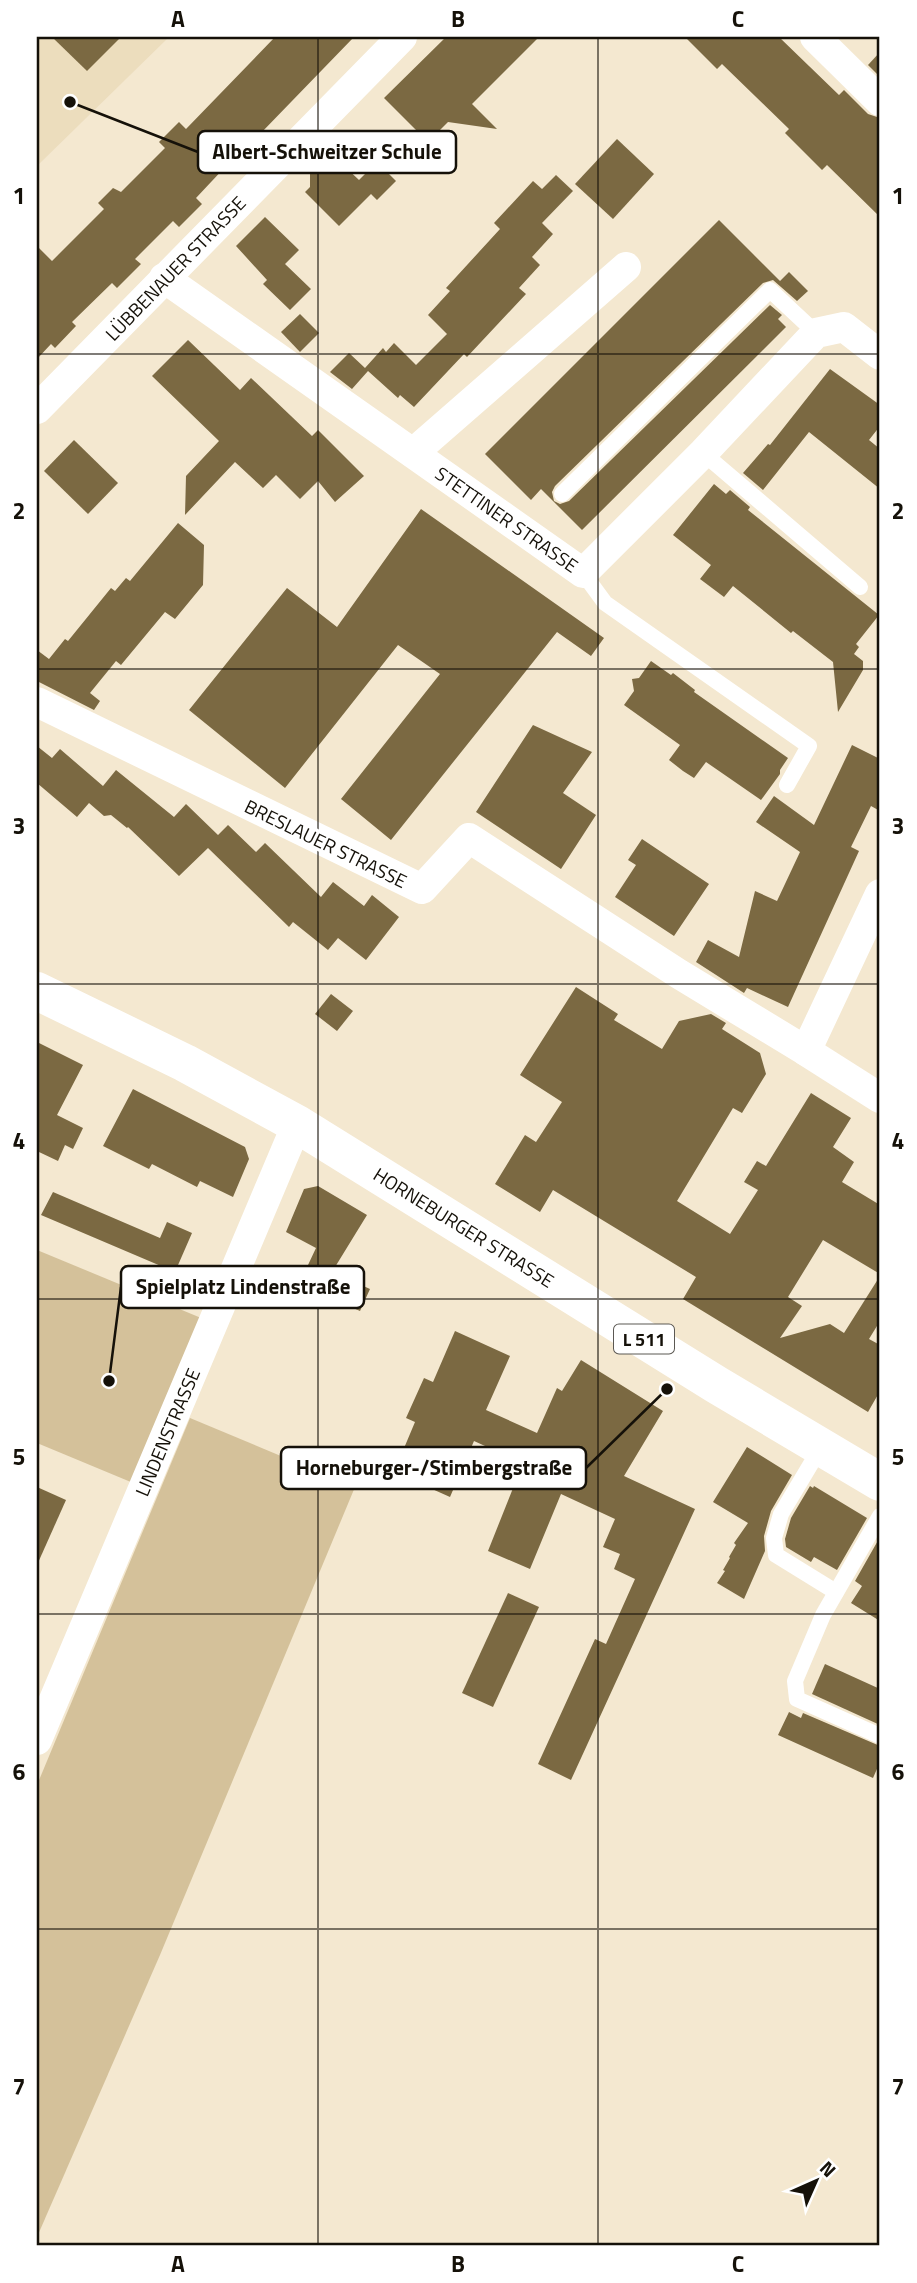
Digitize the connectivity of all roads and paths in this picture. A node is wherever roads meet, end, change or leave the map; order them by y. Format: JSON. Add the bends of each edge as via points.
{"nodes":[{"id":1,"x":402,"y":37,"type":"edge"},
{"id":2,"x":815,"y":37,"type":"edge"},
{"id":3,"x":880,"y":101,"type":"edge"},
{"id":4,"x":626,"y":267,"type":"dead end"},
{"id":5,"x":164,"y":278,"type":"junction"},
{"id":6,"x":816,"y":333,"type":"junction"},
{"id":7,"x":880,"y":355,"type":"edge"},
{"id":8,"x":37,"y":409,"type":"edge"},
{"id":9,"x":412,"y":453,"type":"junction"},
{"id":10,"x":703,"y":453,"type":"junction"},
{"id":11,"x":562,"y":494,"type":"dead end"},
{"id":12,"x":583,"y":573,"type":"junction"},
{"id":13,"x":860,"y":587,"type":"dead end"},
{"id":14,"x":37,"y":702,"type":"edge"},
{"id":15,"x":788,"y":785,"type":"dead end"},
{"id":16,"x":880,"y":894,"type":"edge"},
{"id":17,"x":37,"y":991,"type":"edge"},
{"id":18,"x":806,"y":1051,"type":"junction"},
{"id":19,"x":880,"y":1098,"type":"edge"},
{"id":20,"x":297,"y":1125,"type":"junction"},
{"id":21,"x":821,"y":1447,"type":"junction"},
{"id":22,"x":880,"y":1482,"type":"edge"},
{"id":23,"x":880,"y":1516,"type":"edge"},
{"id":24,"x":836,"y":1592,"type":"junction"},
{"id":25,"x":880,"y":1736,"type":"edge"},
{"id":26,"x":37,"y":1740,"type":"edge"}],
"edges":[{"from":1,"to":5,"type":"street","name":"LÜBBENAUER STRASSE"},
{"from":2,"to":3,"type":"street"},
{"from":4,"to":9,"type":"street"},
{"from":5,"to":8,"type":"street","name":"LÜBBENAUER STRASSE"},
{"from":5,"to":9,"type":"street","name":"STETTINER STRASSE"},
{"from":6,"to":7,"type":"street","via":[[844,327]]},
{"from":6,"to":10,"type":"street","name":"STETTINER STRASSE"},
{"from":6,"to":11,"type":"lane","via":[[770,290]]},
{"from":9,"to":12,"type":"street","name":"STETTINER STRASSE"},
{"from":10,"to":12,"type":"street","name":"STETTINER STRASSE"},
{"from":10,"to":13,"type":"lane"},
{"from":12,"to":15,"type":"lane","via":[[605,603],[810,746]]},
{"from":14,"to":18,"type":"street","name":"BRESLAUER STRASSE","via":[[422,889],[469,838]]},
{"from":16,"to":18,"type":"street"},
{"from":17,"to":20,"type":"main road","name":"HORNEBURGER STRASSE","number":"L 511","via":[[185,1063]]},
{"from":18,"to":19,"type":"street","name":"BRESLAUER STRASSE"},
{"from":20,"to":21,"type":"main road","name":"HORNEBURGER STRASSE","number":"L 511"},
{"from":20,"to":26,"type":"street","name":"LINDENSTRASSE"},
{"from":21,"to":22,"type":"main road","name":"HORNEBURGER STRASSE","number":"L 511"},
{"from":21,"to":24,"type":"lane","via":[[781,1514],[774,1538],[776,1555]]},
{"from":23,"to":24,"type":"lane"},
{"from":24,"to":25,"type":"lane","via":[[795,1681],[797,1699]]}]}
